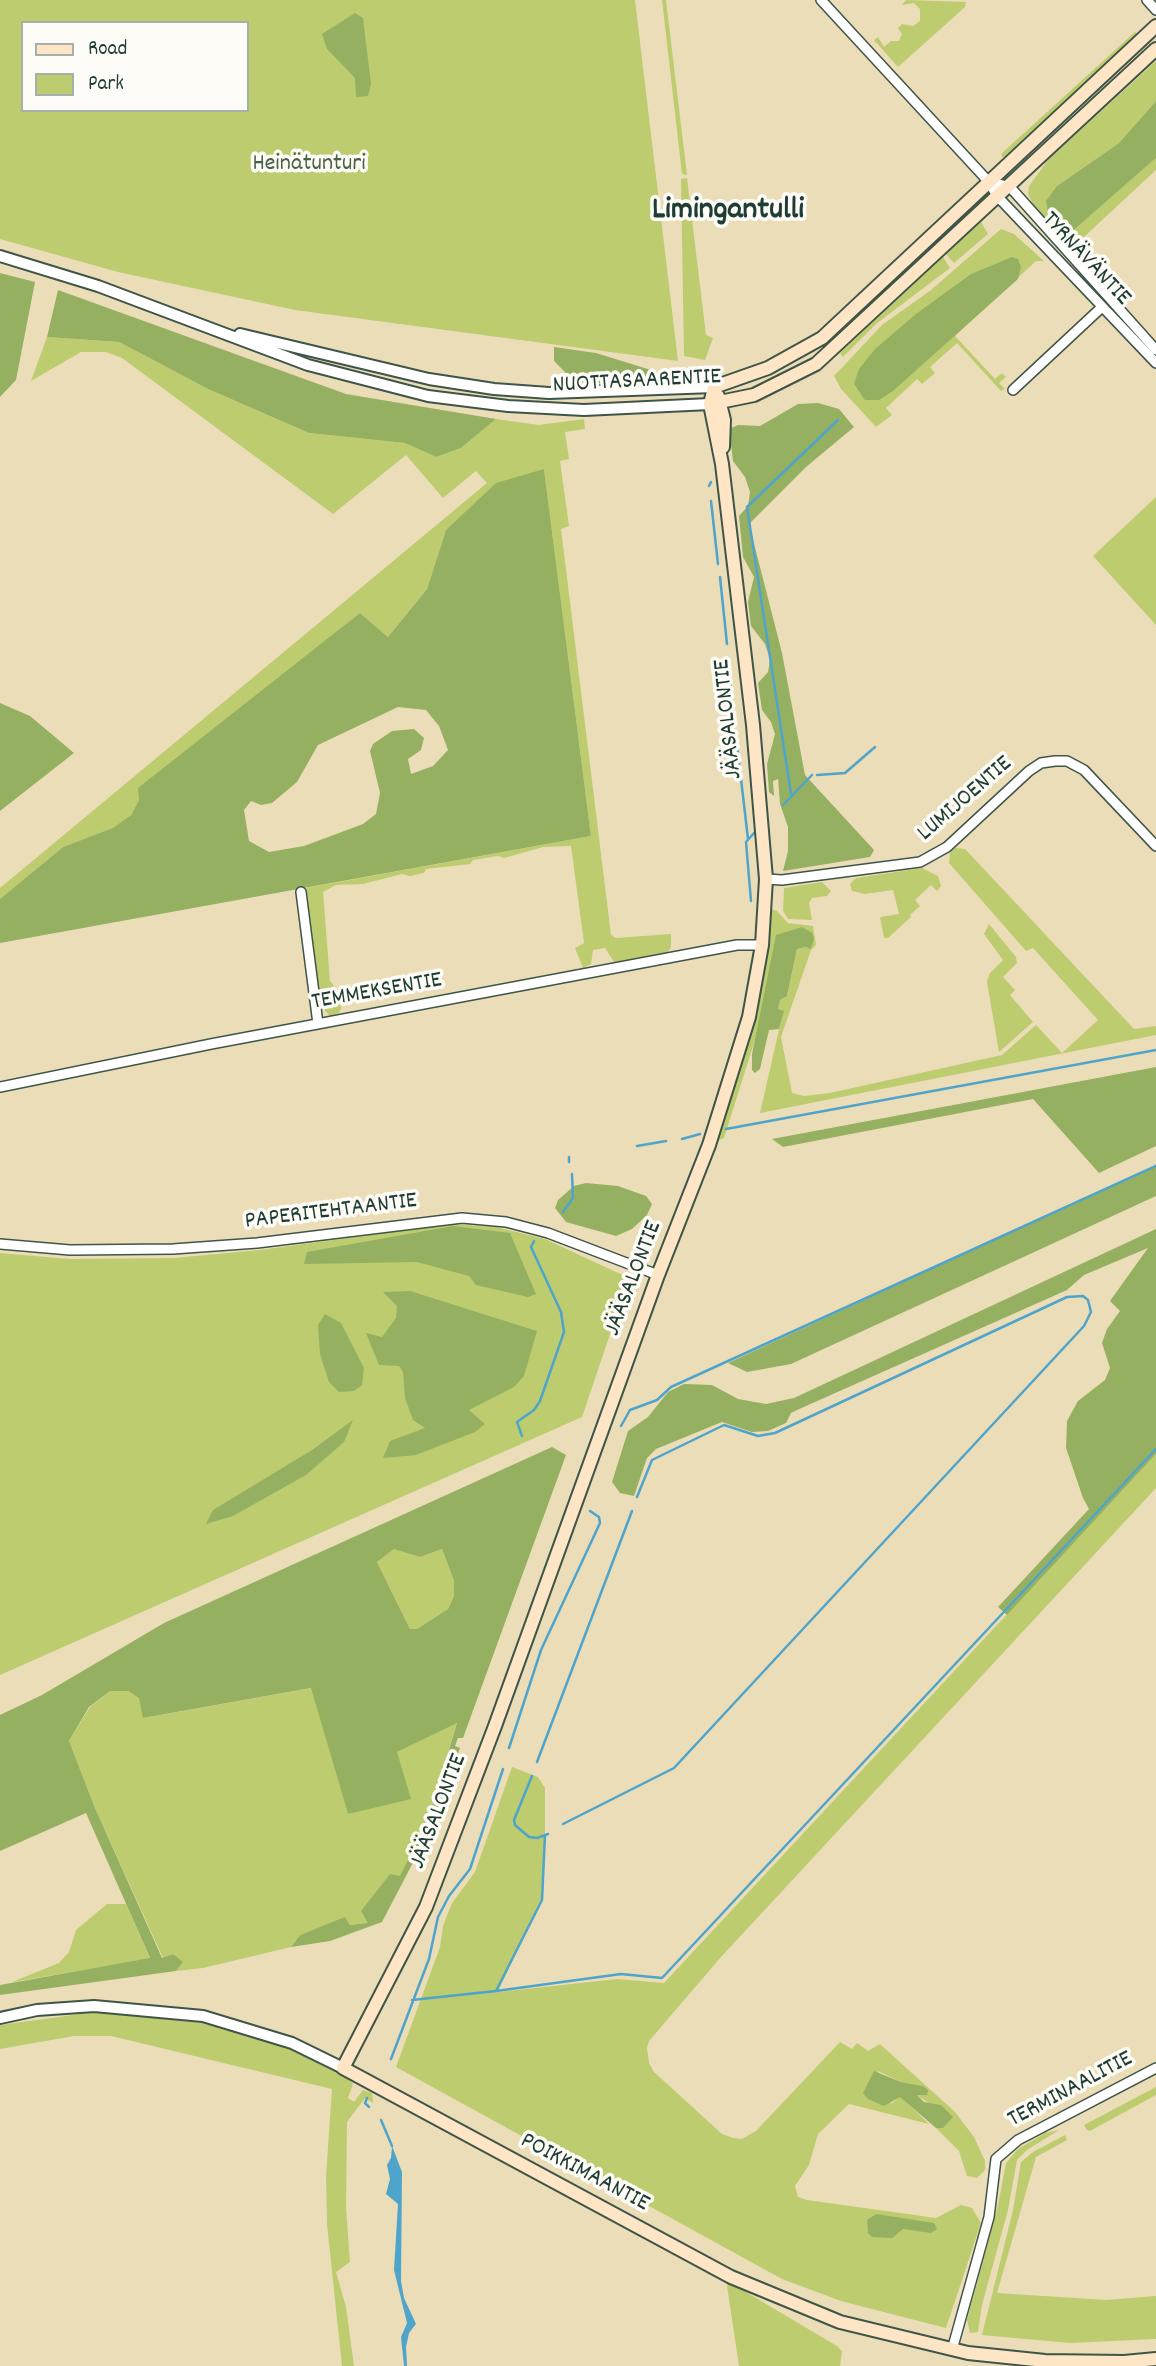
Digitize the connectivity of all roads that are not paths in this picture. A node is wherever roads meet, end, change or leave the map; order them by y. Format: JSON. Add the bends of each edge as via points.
{"nodes":[{"id":1,"x":821,"y":0,"type":"edge"},
{"id":2,"x":1147,"y":0,"type":"edge"},
{"id":3,"x":1156,"y":10,"type":"edge"},
{"id":4,"x":1156,"y":26,"type":"edge"},
{"id":5,"x":1156,"y":49,"type":"edge"},
{"id":6,"x":988,"y":181,"type":"junction"},
{"id":7,"x":1010,"y":187,"type":"junction"},
{"id":8,"x":998,"y":197,"type":"junction"},
{"id":9,"x":0,"y":256,"type":"edge"},
{"id":10,"x":1102,"y":307,"type":"junction"},
{"id":11,"x":210,"y":327,"type":"junction"},
{"id":12,"x":1156,"y":350,"type":"edge"},
{"id":13,"x":1156,"y":363,"type":"edge"},
{"id":14,"x":714,"y":387,"type":"junction"},
{"id":15,"x":1013,"y":390,"type":"dead end"},
{"id":16,"x":715,"y":403,"type":"junction"},
{"id":17,"x":1156,"y":846,"type":"edge"},
{"id":18,"x":766,"y":879,"type":"junction"},
{"id":19,"x":301,"y":891,"type":"dead end"},
{"id":20,"x":762,"y":945,"type":"junction"},
{"id":21,"x":318,"y":1024,"type":"junction"},
{"id":22,"x":0,"y":1087,"type":"edge"},
{"id":23,"x":0,"y":1244,"type":"edge"},
{"id":24,"x":657,"y":1275,"type":"junction"},
{"id":25,"x":0,"y":2018,"type":"edge"},
{"id":26,"x":343,"y":2068,"type":"junction"},
{"id":27,"x":1156,"y":2068,"type":"edge"},
{"id":28,"x":951,"y":2350,"type":"junction"},
{"id":29,"x":1156,"y":2359,"type":"edge"}],
"edges":[{"from":1,"to":6,"type":"street","name":"TYRNÄVÄNTIE"},
{"from":2,"to":3,"type":"street"},
{"from":4,"to":6,"type":"main road","name":"NUOTTASAARENTIE"},
{"from":5,"to":7,"type":"main road","name":"NUOTTASAARENTIE"},
{"from":6,"to":7,"type":"street"},
{"from":6,"to":8,"type":"street","name":"TYRNÄVÄNTIE"},
{"from":6,"to":14,"type":"main road","name":"NUOTTASAARENTIE","via":[[821,338],[768,368]]},
{"from":7,"to":8,"type":"main road","name":"NUOTTASAARENTIE"},
{"from":7,"to":12,"type":"street","name":"TYRNÄVÄNTIE"},
{"from":8,"to":10,"type":"street","name":"TYRNÄVÄNTIE"},
{"from":8,"to":16,"type":"main road","name":"NUOTTASAARENTIE","via":[[816,364],[754,395]]},
{"from":9,"to":11,"type":"street","name":"NUOTTASAARENTIE"},
{"from":10,"to":13,"type":"street","name":"TYRNÄVÄNTIE"},
{"from":10,"to":15,"type":"street"},
{"from":11,"to":14,"type":"street","name":"NUOTTASAARENTIE","via":[[429,379],[495,389],[548,393]]},
{"from":11,"to":16,"type":"street","name":"NUOTTASAARENTIE","via":[[308,365],[428,396],[551,409]]},
{"from":14,"to":16,"type":"main road","name":"JÄÄSALONTIE"},
{"from":16,"to":18,"type":"main road","name":"JÄÄSALONTIE"},
{"from":17,"to":18,"type":"street","name":"LUMIJOENTIE","via":[[1084,770],[1067,761],[1055,761],[1029,771],[947,847],[920,862]]},
{"from":18,"to":20,"type":"main road","name":"JÄÄSALONTIE"},
{"from":19,"to":21,"type":"street"},
{"from":20,"to":21,"type":"street","name":"TEMMEKSENTIE","via":[[737,945]]},
{"from":20,"to":24,"type":"main road","name":"JÄÄSALONTIE","via":[[749,1017],[731,1077]]},
{"from":21,"to":22,"type":"street","name":"TEMMEKSENTIE"},
{"from":23,"to":24,"type":"street","name":"PAPERITEHTAANTIE","via":[[70,1250],[173,1249],[462,1218],[506,1222],[548,1233]]},
{"from":24,"to":26,"type":"main road","name":"JÄÄSALONTIE","via":[[426,1908]]},
{"from":25,"to":26,"type":"street","name":"POIKKIMAANTIE","via":[[94,2006],[203,2016],[292,2043]]},
{"from":26,"to":28,"type":"main road","name":"POIKKIMAANTIE","via":[[731,2277],[840,2322]]},
{"from":27,"to":28,"type":"street","name":"TERMINAALITIE","via":[[1018,2140],[996,2160],[989,2217]]},
{"from":28,"to":29,"type":"main road","name":"POIKKIMAANTIE","via":[[1045,2361]]}]}
